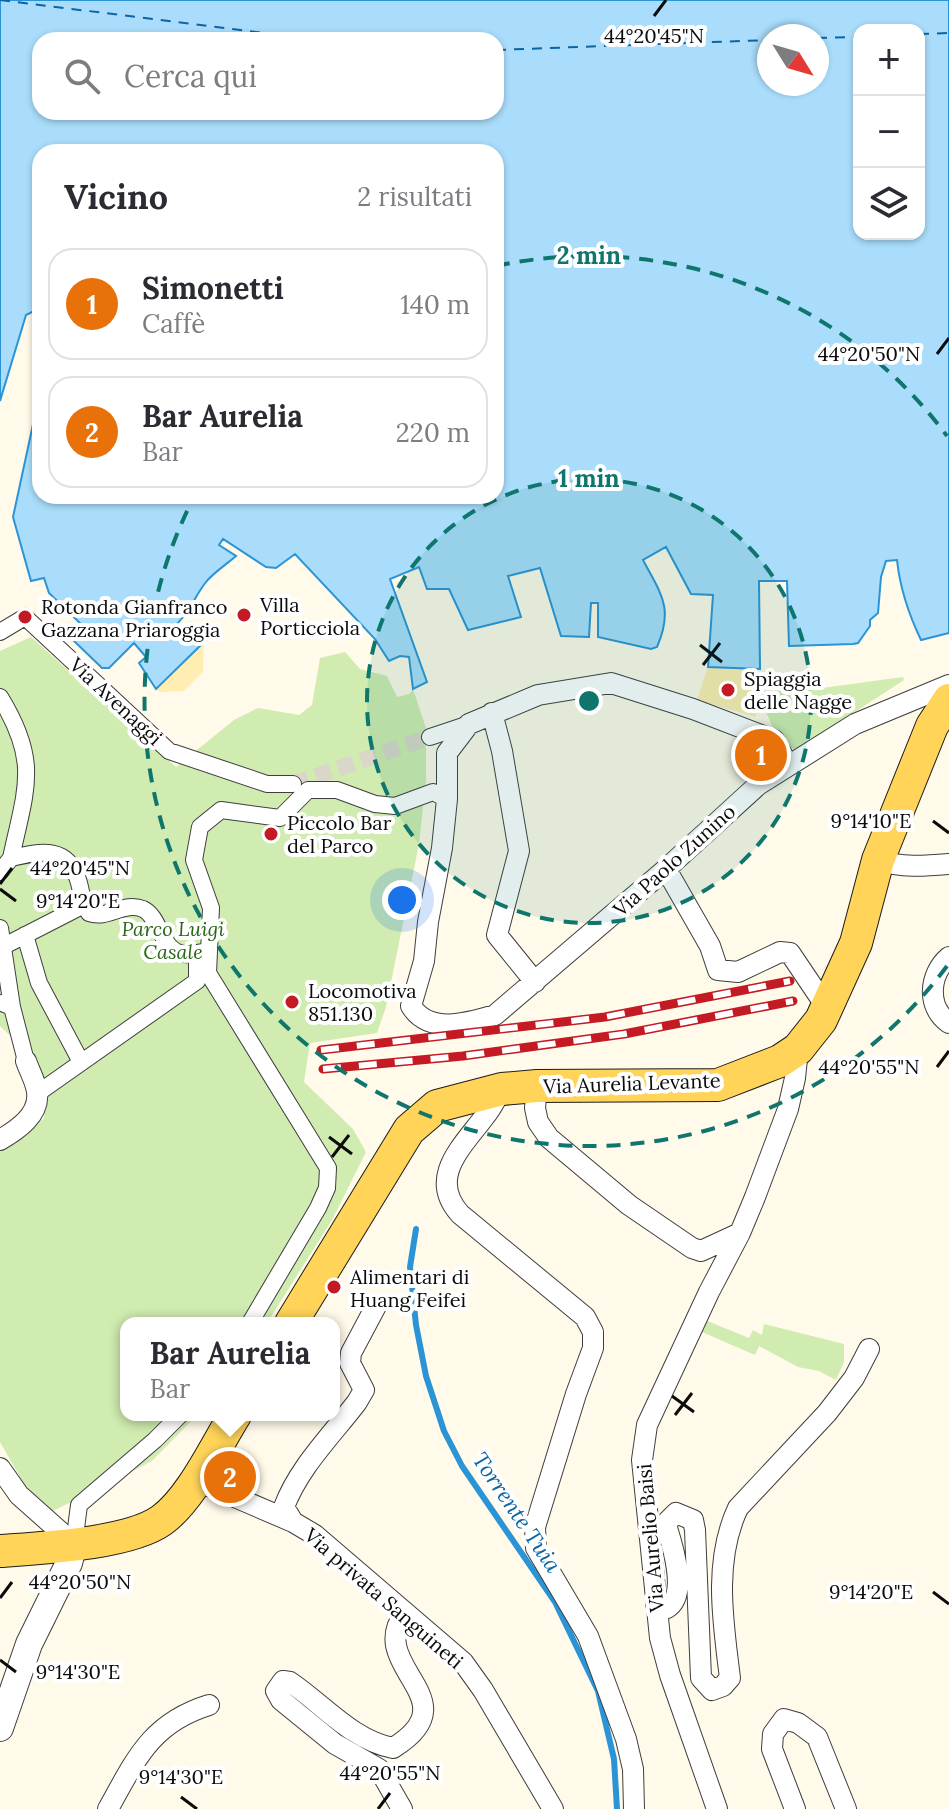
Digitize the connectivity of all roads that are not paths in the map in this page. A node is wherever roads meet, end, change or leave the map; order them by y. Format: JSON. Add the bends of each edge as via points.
{"nodes":[{"id":1,"x":0,"y":632,"type":"edge"},
{"id":2,"x":949,"y":685,"type":"edge"},
{"id":3,"x":0,"y":697,"type":"edge"},
{"id":4,"x":949,"y":700,"type":"edge"},
{"id":5,"x":492,"y":713,"type":"junction"},
{"id":6,"x":469,"y":724,"type":"junction"},
{"id":7,"x":430,"y":737,"type":"tunnel mouth"},
{"id":8,"x":788,"y":765,"type":"junction"},
{"id":9,"x":293,"y":784,"type":"tunnel mouth"},
{"id":10,"x":447,"y":799,"type":"junction"},
{"id":11,"x":11,"y":858,"type":"junction"},
{"id":12,"x":878,"y":860,"type":"junction"},
{"id":13,"x":949,"y":864,"type":"edge"},
{"id":14,"x":666,"y":869,"type":"junction"},
{"id":15,"x":0,"y":872,"type":"edge"},
{"id":16,"x":84,"y":905,"type":"junction"},
{"id":17,"x":0,"y":928,"type":"edge"},
{"id":18,"x":25,"y":935,"type":"junction"},
{"id":19,"x":4,"y":946,"type":"junction"},
{"id":20,"x":203,"y":952,"type":"junction"},
{"id":21,"x":949,"y":957,"type":"edge"},
{"id":22,"x":535,"y":982,"type":"junction"},
{"id":23,"x":829,"y":1003,"type":"junction"},
{"id":24,"x":6,"y":1004,"type":"edge"},
{"id":25,"x":949,"y":1023,"type":"edge"},
{"id":26,"x":798,"y":1049,"type":"junction"},
{"id":27,"x":26,"y":1061,"type":"joint"},
{"id":28,"x":81,"y":1062,"type":"junction"},
{"id":29,"x":537,"y":1086,"type":"junction"},
{"id":30,"x":502,"y":1089,"type":"junction"},
{"id":31,"x":38,"y":1093,"type":"junction"},
{"id":32,"x":0,"y":1140,"type":"edge"},
{"id":33,"x":740,"y":1233,"type":"junction"},
{"id":34,"x":376,"y":1306,"type":"dead end"},
{"id":35,"x":254,"y":1317,"type":"edge"},
{"id":36,"x":295,"y":1317,"type":"edge"},
{"id":37,"x":869,"y":1349,"type":"dead end"},
{"id":38,"x":174,"y":1421,"type":"edge"},
{"id":39,"x":231,"y":1421,"type":"edge"},
{"id":40,"x":0,"y":1468,"type":"edge"},
{"id":41,"x":195,"y":1480,"type":"junction"},
{"id":42,"x":293,"y":1522,"type":"junction"},
{"id":43,"x":74,"y":1544,"type":"junction"},
{"id":44,"x":3,"y":1551,"type":"edge"},
{"id":45,"x":656,"y":1604,"type":"junction"},
{"id":46,"x":405,"y":1613,"type":"junction"},
{"id":47,"x":209,"y":1705,"type":"dead end"},
{"id":48,"x":0,"y":1728,"type":"edge"},
{"id":49,"x":108,"y":1809,"type":"edge"},
{"id":50,"x":402,"y":1809,"type":"edge"},
{"id":51,"x":553,"y":1809,"type":"edge"},
{"id":52,"x":634,"y":1809,"type":"edge"},
{"id":53,"x":717,"y":1809,"type":"edge"},
{"id":54,"x":795,"y":1809,"type":"edge"},
{"id":55,"x":846,"y":1809,"type":"edge"}],
"edges":[{"from":1,"to":9,"type":"street","name":"Via Avenaggi","via":[[25,617],[169,751],[267,784]]},
{"from":2,"to":8,"type":"street","name":"Via Paolo Zunino","via":[[855,724]]},
{"from":3,"to":11,"type":"street","via":[[26,752],[28,781]]},
{"from":4,"to":12,"type":"main road","name":"Via Aurelia Levante","via":[[932,726]]},
{"from":5,"to":6,"type":"street"},
{"from":5,"to":8,"type":"street","via":[[538,695],[611,683],[774,740]]},
{"from":5,"to":22,"type":"street","via":[[519,851],[497,935]]},
{"from":6,"to":7,"type":"street"},
{"from":6,"to":10,"type":"street","via":[[447,753]]},
{"from":8,"to":14,"type":"street","name":"Via Paolo Zunino","via":[[758,785]]},
{"from":10,"to":20,"type":"street","via":[[433,792],[395,806],[337,790],[308,790],[280,818],[221,810],[200,827],[194,860],[211,908]]},
{"from":10,"to":22,"type":"street","name":"Via Paolo Zunino","via":[[424,961],[411,1006],[427,1022],[472,1022],[495,1015]]},
{"from":11,"to":15,"type":"street"},
{"from":11,"to":16,"type":"street","via":[[59,854],[73,866]]},
{"from":12,"to":13,"type":"street","via":[[922,867]]},
{"from":12,"to":23,"type":"main road","name":"Via Aurelia Levante","via":[[856,943]]},
{"from":14,"to":22,"type":"street","name":"Via Paolo Zunino"},
{"from":14,"to":23,"type":"street","via":[[718,970],[738,972],[780,952],[790,953]]},
{"from":16,"to":18,"type":"street"},
{"from":16,"to":20,"type":"street","via":[[97,916],[128,906],[141,908],[176,952]]},
{"from":17,"to":19,"type":"street"},
{"from":18,"to":19,"type":"street"},
{"from":18,"to":28,"type":"street","via":[[39,983]]},
{"from":19,"to":24,"type":"street"},
{"from":20,"to":28,"type":"street","via":[[197,981]]},
{"from":20,"to":35,"type":"street","via":[[208,973],[328,1168],[318,1208]]},
{"from":21,"to":25,"type":"street","via":[[933,986],[935,1003]]},
{"from":23,"to":26,"type":"main road","name":"Via Aurelia Levante"},
{"from":24,"to":27,"type":"street"},
{"from":26,"to":29,"type":"main road","name":"Via Aurelia Levante","via":[[718,1085]]},
{"from":26,"to":33,"type":"street","name":"Via Aurelio Baisi","via":[[788,1109]]},
{"from":27,"to":31,"type":"street"},
{"from":28,"to":31,"type":"street"},
{"from":29,"to":30,"type":"main road","name":"Via Aurelia Levante"},
{"from":29,"to":33,"type":"street","via":[[538,1122],[549,1138],[629,1205],[701,1251]]},
{"from":30,"to":36,"type":"main road","name":"Via Aurelia Levante","via":[[437,1106],[409,1130]]},
{"from":30,"to":52,"type":"street","via":[[456,1153],[447,1175],[449,1202],[585,1317],[593,1332],[593,1348],[535,1527],[536,1548],[588,1636],[626,1739]]},
{"from":31,"to":32,"type":"street","via":[[33,1114]]},
{"from":33,"to":45,"type":"street","name":"Via Aurelio Baisi","via":[[647,1425],[642,1460]]},
{"from":34,"to":42,"type":"street","via":[[351,1353],[350,1363],[364,1390],[288,1495],[284,1507]]},
{"from":37,"to":45,"type":"street","via":[[827,1413],[730,1523],[721,1568],[730,1678],[723,1686],[712,1690],[701,1678],[695,1530],[693,1520],[682,1514],[667,1522],[677,1599],[667,1608]]},
{"from":38,"to":43,"type":"street","via":[[79,1505]]},
{"from":39,"to":41,"type":"main road"},
{"from":40,"to":43,"type":"street","via":[[19,1495]]},
{"from":41,"to":42,"type":"street","name":"Via privata Sanguineti"},
{"from":41,"to":43,"type":"main road","via":[[161,1520],[132,1533]]},
{"from":42,"to":46,"type":"street","name":"Via privata Sanguineti"},
{"from":43,"to":44,"type":"main road"},
{"from":43,"to":48,"type":"street","via":[[29,1644]]},
{"from":45,"to":53,"type":"street","name":"Via Aurelio Baisi","via":[[670,1675]]},
{"from":46,"to":50,"type":"street","via":[[394,1631],[397,1650],[425,1715],[421,1726],[393,1748],[375,1745],[290,1682],[283,1681],[276,1691],[335,1744],[379,1769]]},
{"from":46,"to":51,"type":"street","name":"Via privata Sanguineti","via":[[463,1662]]},
{"from":47,"to":49,"type":"street","via":[[183,1713],[163,1727]]},
{"from":54,"to":55,"type":"street","via":[[772,1749],[773,1734],[784,1719],[817,1737]]}]}
